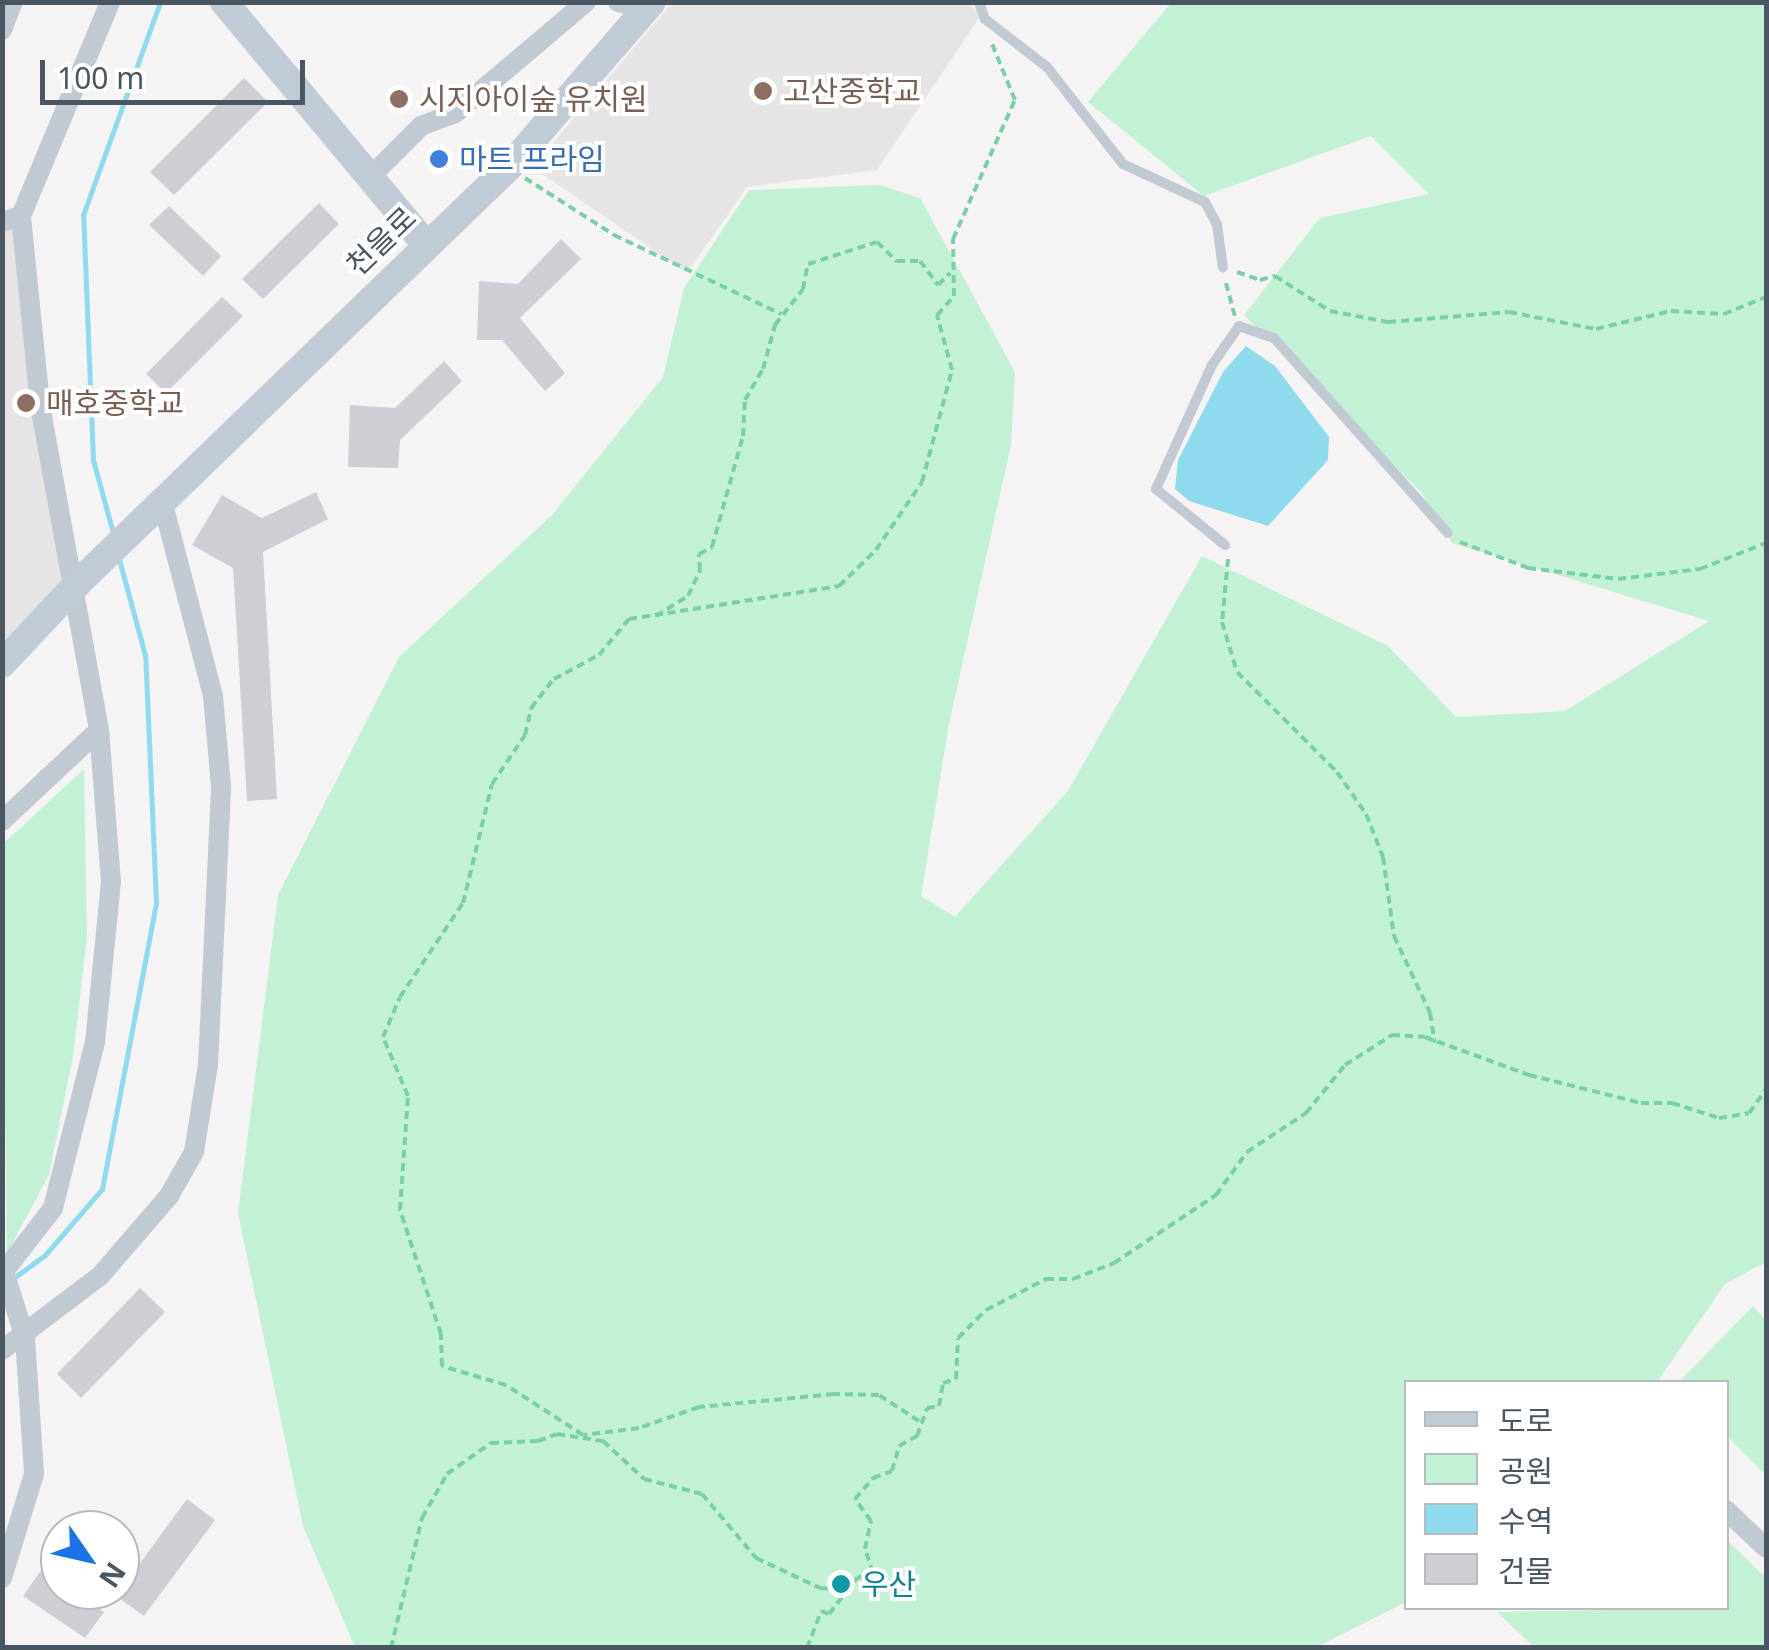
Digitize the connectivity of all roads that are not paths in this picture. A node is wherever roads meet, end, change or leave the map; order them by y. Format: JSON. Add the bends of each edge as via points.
{"nodes":[{"id":1,"x":13,"y":2,"type":"edge"},
{"id":2,"x":110,"y":2,"type":"edge"},
{"id":3,"x":224,"y":2,"type":"edge"},
{"id":4,"x":586,"y":2,"type":"edge"},
{"id":5,"x":618,"y":2,"type":"edge"},
{"id":6,"x":979,"y":2,"type":"edge"},
{"id":7,"x":649,"y":5,"type":"edge"},
{"id":8,"x":2,"y":30,"type":"edge"},
{"id":9,"x":368,"y":180,"type":"junction"},
{"id":10,"x":12,"y":219,"type":"edge"},
{"id":11,"x":425,"y":243,"type":"junction"},
{"id":12,"x":1224,"y":268,"type":"road end"},
{"id":13,"x":156,"y":506,"type":"junction"},
{"id":14,"x":1448,"y":533,"type":"road end"},
{"id":15,"x":1225,"y":544,"type":"road end"},
{"id":16,"x":76,"y":584,"type":"junction"},
{"id":17,"x":2,"y":664,"type":"edge"},
{"id":18,"x":99,"y":730,"type":"junction"},
{"id":19,"x":2,"y":820,"type":"edge"},
{"id":20,"x":4,"y":1270,"type":"edge"},
{"id":21,"x":23,"y":1328,"type":"junction"},
{"id":22,"x":2,"y":1350,"type":"edge"},
{"id":23,"x":1729,"y":1513,"type":"edge"},
{"id":24,"x":1766,"y":1548,"type":"edge"},
{"id":25,"x":2,"y":1578,"type":"edge"}],
"edges":[{"from":1,"to":8,"type":"street"},
{"from":2,"to":10,"type":"street"},
{"from":3,"to":9,"type":"street"},
{"from":4,"to":9,"type":"street","via":[[455,113],[421,126]]},
{"from":5,"to":7,"type":"street","name":"천을로"},
{"from":6,"to":12,"type":"lane","via":[[985,20],[1046,67],[1123,164],[1205,202],[1217,225]]},
{"from":7,"to":11,"type":"street","name":"천을로","via":[[509,166]]},
{"from":9,"to":11,"type":"street"},
{"from":10,"to":16,"type":"street"},
{"from":11,"to":13,"type":"street","name":"천을로"},
{"from":13,"to":16,"type":"street","name":"천을로"},
{"from":13,"to":21,"type":"street","via":[[212,696],[222,786],[208,1065],[194,1152],[169,1196],[100,1276]]},
{"from":14,"to":15,"type":"lane","via":[[1274,338],[1239,326],[1212,364],[1156,489]]},
{"from":16,"to":17,"type":"street"},
{"from":16,"to":18,"type":"street"},
{"from":18,"to":19,"type":"street"},
{"from":18,"to":20,"type":"street","via":[[111,882],[95,1042],[53,1208]]},
{"from":20,"to":21,"type":"street"},
{"from":21,"to":22,"type":"street"},
{"from":21,"to":25,"type":"street","via":[[34,1474]]},
{"from":23,"to":24,"type":"street"}]}
